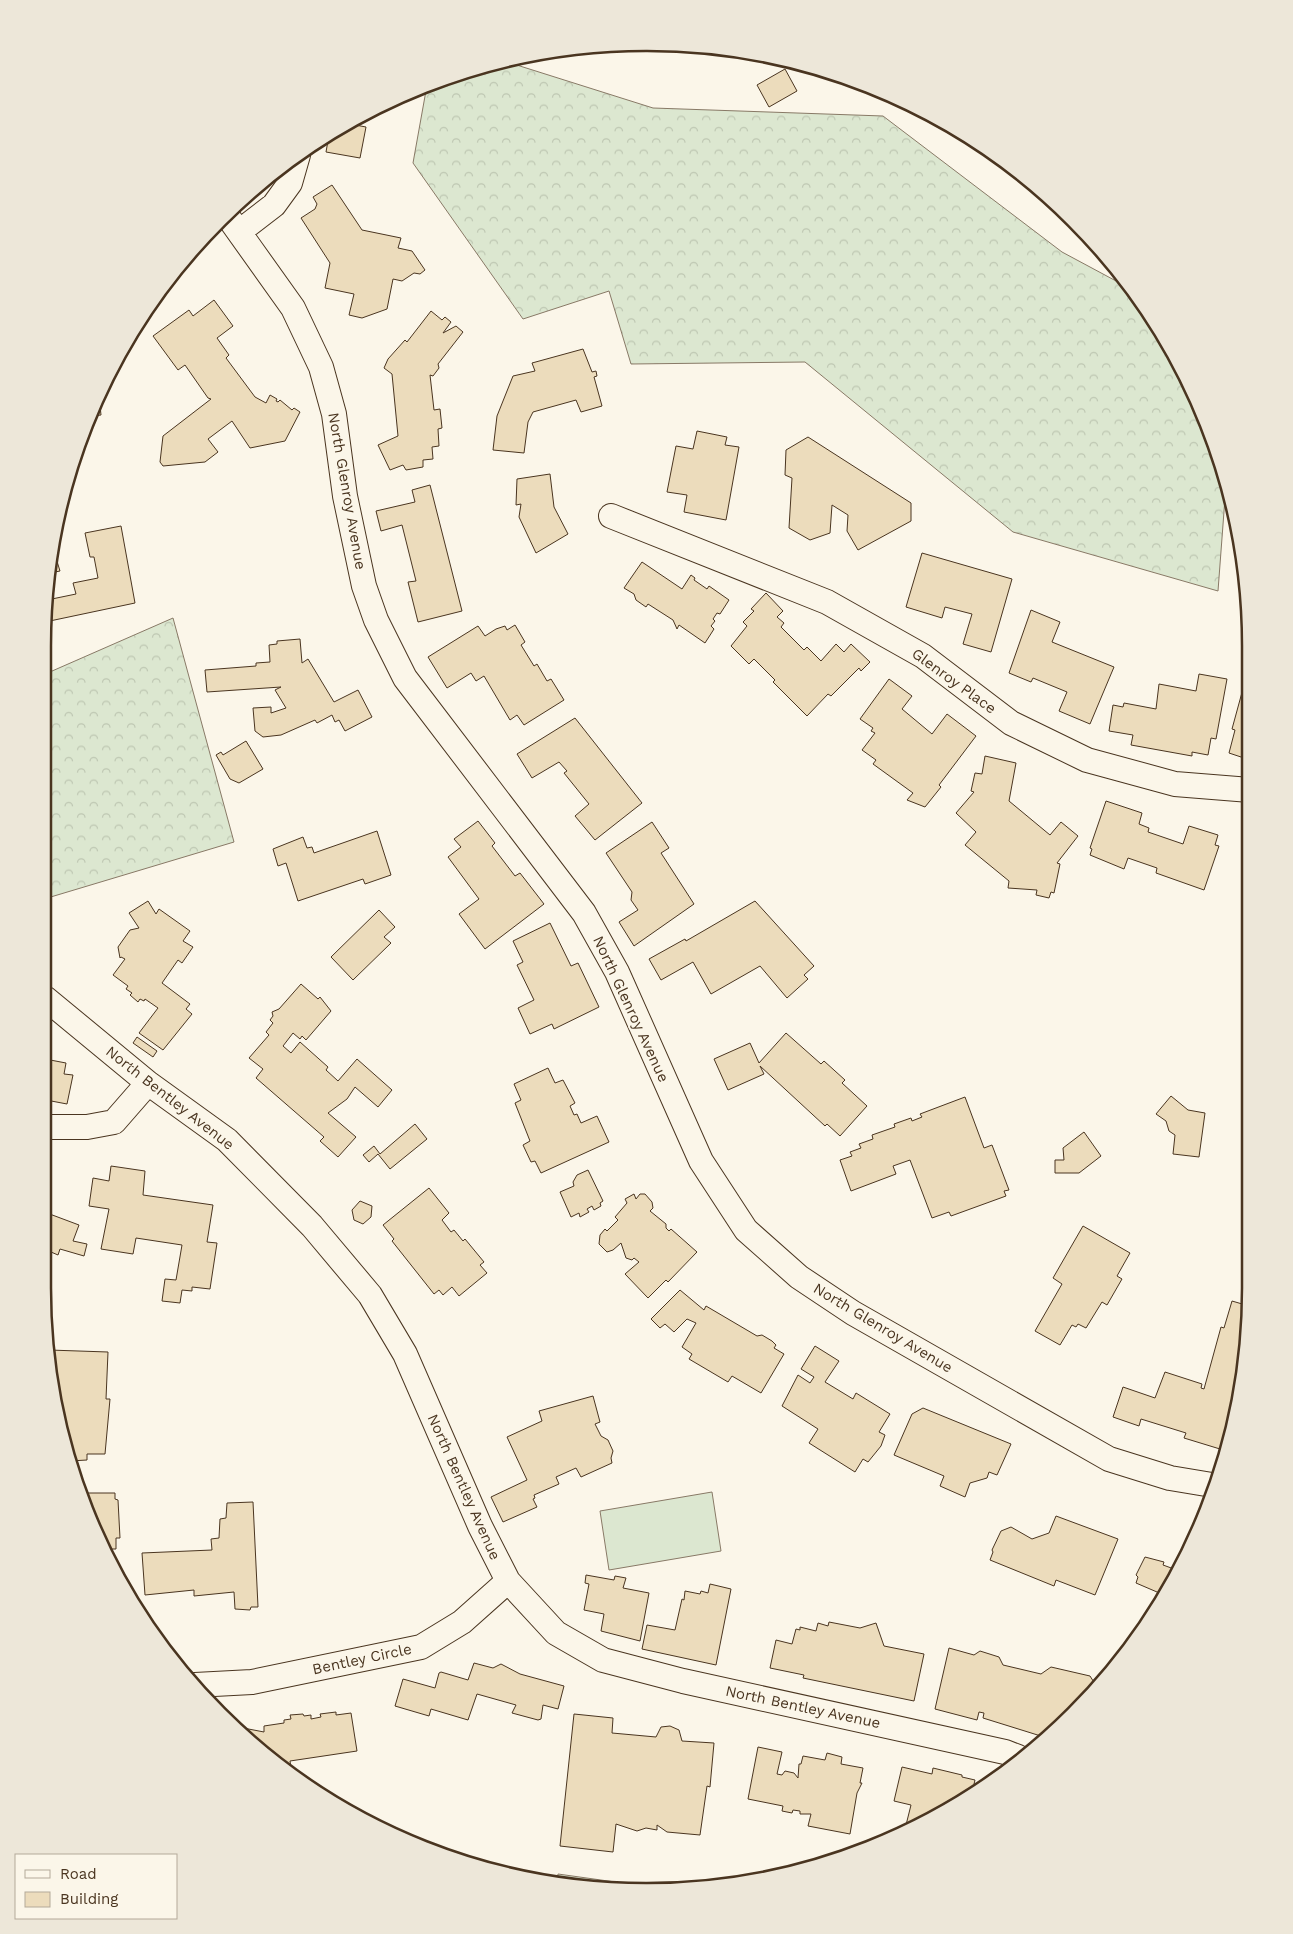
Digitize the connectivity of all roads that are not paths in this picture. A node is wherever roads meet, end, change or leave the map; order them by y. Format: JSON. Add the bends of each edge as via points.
{"nodes":[{"id":1,"x":295,"y":167,"type":"edge"},
{"id":2,"x":233,"y":223,"type":"edge"},
{"id":3,"x":611,"y":516,"type":"dead end"},
{"id":4,"x":1242,"y":789,"type":"edge"},
{"id":5,"x":51,"y":1003,"type":"edge"},
{"id":6,"x":148,"y":1083,"type":"junction"},
{"id":7,"x":51,"y":1127,"type":"edge"},
{"id":8,"x":1208,"y":1484,"type":"edge"},
{"id":9,"x":508,"y":1581,"type":"junction"},
{"id":10,"x":203,"y":1685,"type":"edge"},
{"id":11,"x":1014,"y":1756,"type":"edge"}],
"edges":[{"from":1,"to":2,"type":"street","via":[[290,183],[274,205]]},
{"from":2,"to":8,"type":"street","name":"North Glenroy Avenue","via":[[293,308],[321,367],[334,414],[345,496],[364,586],[376,620],[405,678],[584,913],[617,972],[701,1161],[746,1230],[799,1278],[853,1313],[1109,1459],[1170,1478]]},
{"from":3,"to":4,"type":"street","name":"Glenroy Place","via":[[828,602],[923,656],[1012,724],[1087,760],[1175,784]]},
{"from":5,"to":6,"type":"street","name":"North Bentley Avenue"},
{"from":6,"to":7,"type":"street","via":[[114,1122],[87,1127]]},
{"from":6,"to":9,"type":"street","name":"North Bentley Avenue","via":[[227,1140],[312,1226],[370,1296],[405,1354],[480,1526]]},
{"from":9,"to":10,"type":"street","name":"Bentley Circle","via":[[462,1622],[421,1647],[252,1682]]},
{"from":9,"to":11,"type":"street","name":"North Bentley Avenue","via":[[556,1633],[603,1660]]}]}
